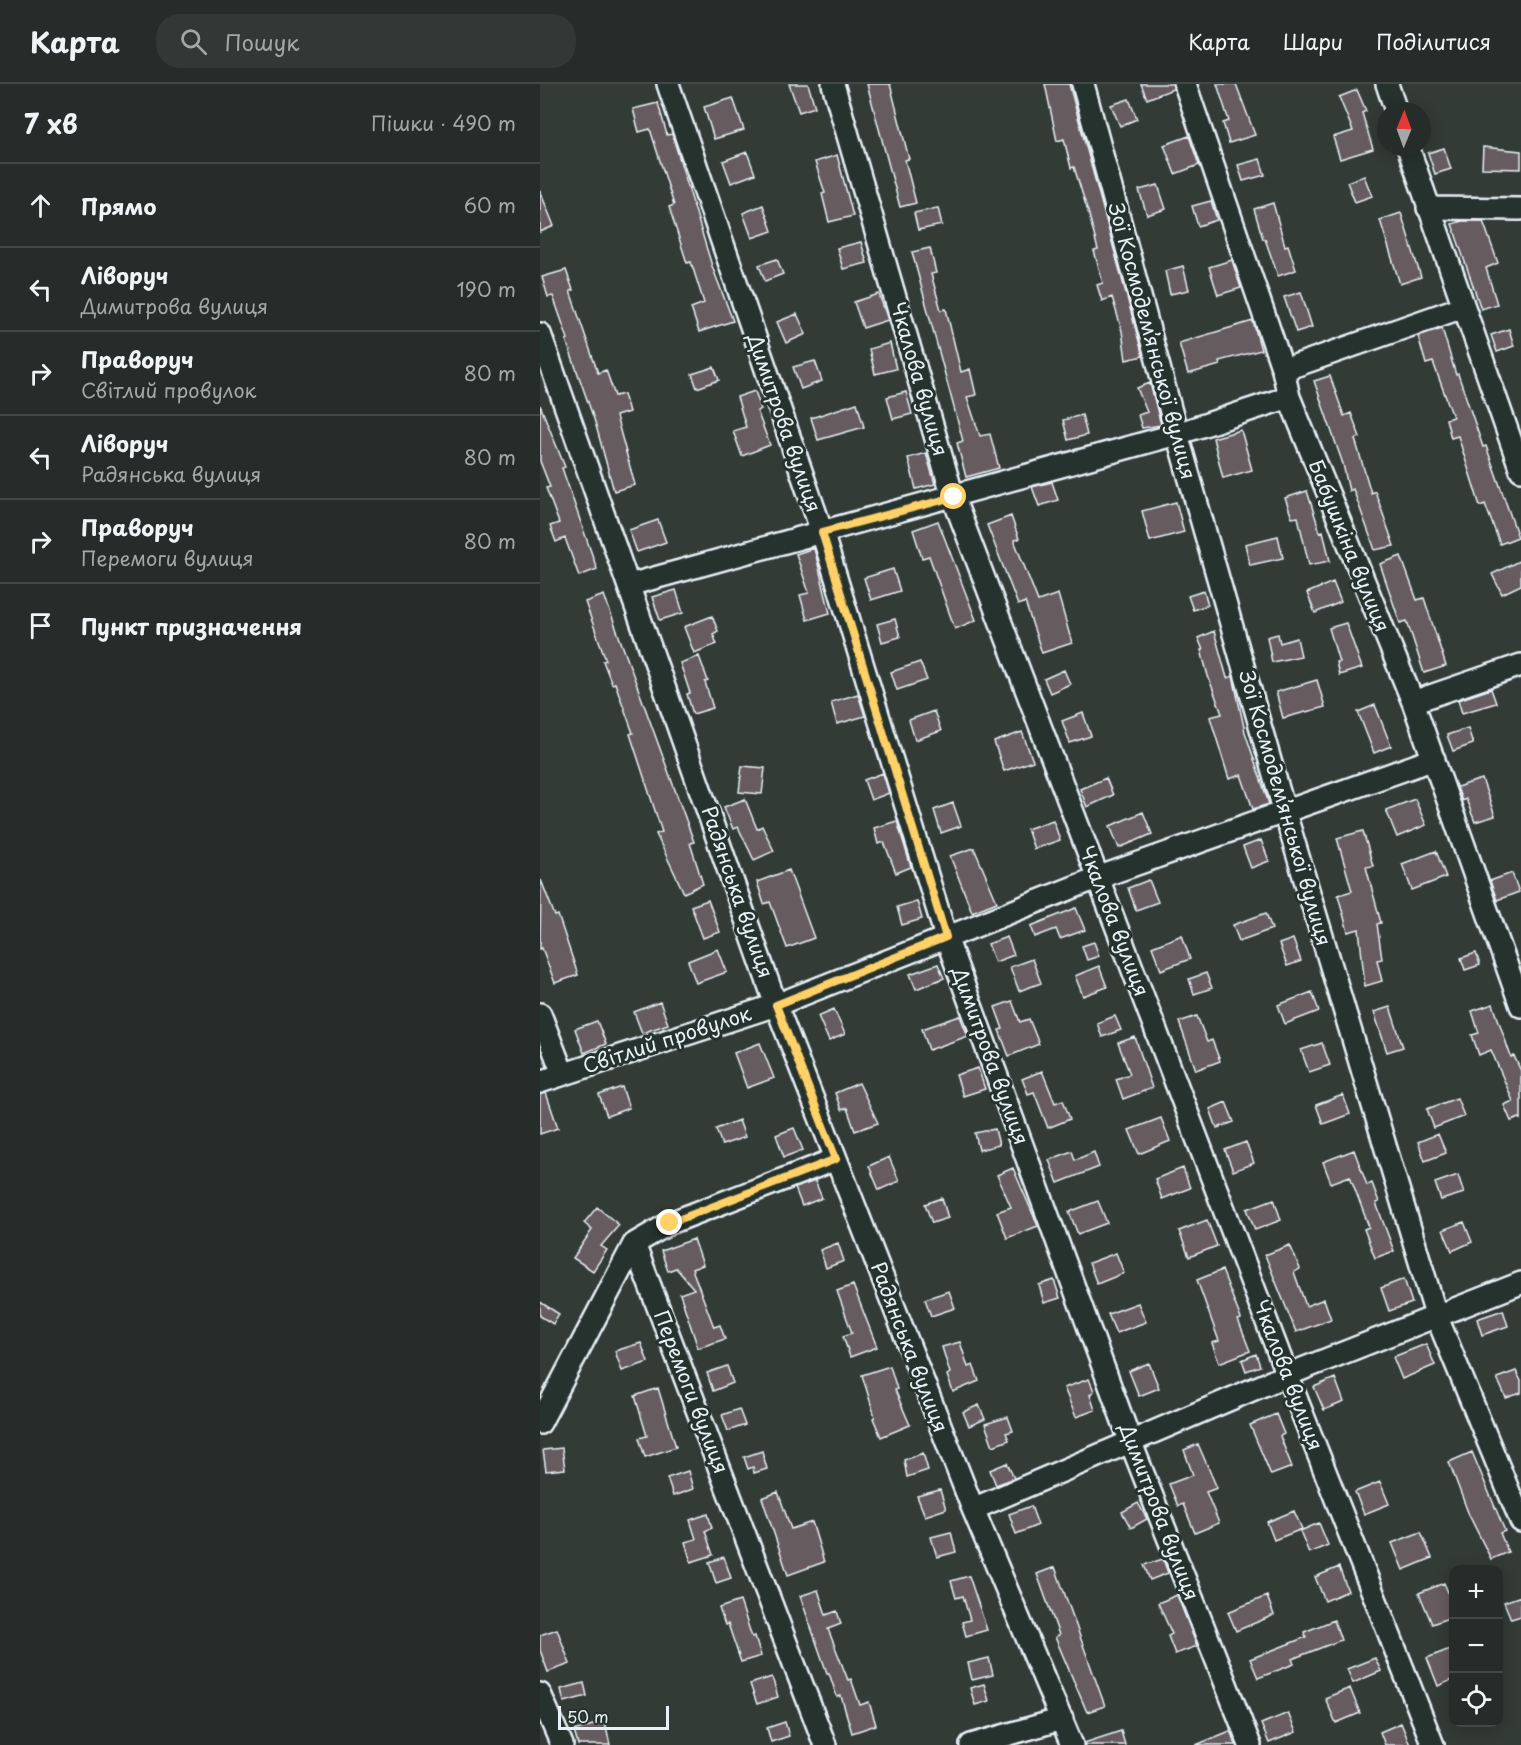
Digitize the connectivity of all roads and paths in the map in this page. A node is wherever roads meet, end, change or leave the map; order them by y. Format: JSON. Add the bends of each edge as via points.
{"nodes":[{"id":1,"x":668,"y":84,"type":"edge"},
{"id":2,"x":833,"y":84,"type":"edge"},
{"id":3,"x":1083,"y":84,"type":"edge"},
{"id":4,"x":1185,"y":84,"type":"edge"},
{"id":5,"x":1387,"y":84,"type":"edge"},
{"id":6,"x":1393,"y":102,"type":"edge"},
{"id":7,"x":1411,"y":156,"type":"edge"},
{"id":8,"x":1428,"y":208,"type":"junction"},
{"id":9,"x":1521,"y":209,"type":"edge"},
{"id":10,"x":1463,"y":307,"type":"junction"},
{"id":11,"x":540,"y":334,"type":"edge"},
{"id":12,"x":1283,"y":370,"type":"junction"},
{"id":13,"x":1289,"y":397,"type":"junction"},
{"id":14,"x":1177,"y":434,"type":"junction"},
{"id":15,"x":1521,"y":470,"type":"edge"},
{"id":16,"x":954,"y":497,"type":"junction"},
{"id":17,"x":822,"y":532,"type":"junction"},
{"id":18,"x":629,"y":585,"type":"junction"},
{"id":19,"x":1521,"y":665,"type":"edge"},
{"id":20,"x":1413,"y":702,"type":"junction"},
{"id":21,"x":1434,"y":759,"type":"junction"},
{"id":22,"x":1285,"y":813,"type":"junction"},
{"id":23,"x":1097,"y":878,"type":"junction"},
{"id":24,"x":946,"y":937,"type":"junction"},
{"id":25,"x":776,"y":1005,"type":"junction"},
{"id":26,"x":1521,"y":1006,"type":"edge"},
{"id":27,"x":540,"y":1014,"type":"edge"},
{"id":28,"x":563,"y":1074,"type":"junction"},
{"id":29,"x":540,"y":1082,"type":"edge"},
{"id":30,"x":836,"y":1159,"type":"junction"},
{"id":31,"x":634,"y":1244,"type":"junction"},
{"id":32,"x":1521,"y":1283,"type":"edge"},
{"id":33,"x":1436,"y":1315,"type":"junction"},
{"id":34,"x":1287,"y":1375,"type":"junction"},
{"id":35,"x":540,"y":1423,"type":"edge"},
{"id":36,"x":1131,"y":1443,"type":"junction"},
{"id":37,"x":973,"y":1509,"type":"junction"},
{"id":38,"x":1521,"y":1521,"type":"edge"},
{"id":39,"x":540,"y":1694,"type":"edge"},
{"id":40,"x":1062,"y":1719,"type":"junction"},
{"id":41,"x":562,"y":1745,"type":"edge"},
{"id":42,"x":825,"y":1745,"type":"edge"},
{"id":43,"x":971,"y":1745,"type":"edge"},
{"id":44,"x":1072,"y":1745,"type":"edge"},
{"id":45,"x":1250,"y":1745,"type":"edge"},
{"id":46,"x":1433,"y":1745,"type":"edge"}],
"edges":[{"from":1,"to":17,"type":"street","name":"Димитрова вулиця"},
{"from":2,"to":16,"type":"street","name":"Чкалова вулиця"},
{"from":3,"to":14,"type":"street","name":"Зої Космодем’янської вулиця"},
{"from":4,"to":12,"type":"street","name":"Бабушкіна вулиця"},
{"from":5,"to":6,"type":"street"},
{"from":7,"to":8,"type":"street"},
{"from":8,"to":9,"type":"street"},
{"from":8,"to":10,"type":"street"},
{"from":10,"to":12,"type":"street"},
{"from":10,"to":15,"type":"street"},
{"from":11,"to":18,"type":"street","name":"Радянська вулиця"},
{"from":12,"to":13,"type":"street","name":"Бабушкіна вулиця"},
{"from":13,"to":14,"type":"street"},
{"from":13,"to":20,"type":"street","name":"Бабушкіна вулиця"},
{"from":14,"to":16,"type":"street"},
{"from":14,"to":22,"type":"street","name":"Зої Космодем’янської вулиця"},
{"from":16,"to":17,"type":"street"},
{"from":16,"to":23,"type":"street","name":"Чкалова вулиця"},
{"from":17,"to":18,"type":"street"},
{"from":17,"to":24,"type":"street","name":"Димитрова вулиця"},
{"from":18,"to":25,"type":"street","name":"Радянська вулиця"},
{"from":19,"to":20,"type":"street"},
{"from":20,"to":21,"type":"street","name":"Бабушкіна вулиця"},
{"from":21,"to":22,"type":"street","name":"Світлий провулок"},
{"from":21,"to":26,"type":"street","name":"Бабушкіна вулиця"},
{"from":22,"to":23,"type":"street","name":"Світлий провулок"},
{"from":22,"to":33,"type":"street","name":"Зої Космодем’янської вулиця"},
{"from":23,"to":24,"type":"street","name":"Світлий провулок"},
{"from":23,"to":34,"type":"street","name":"Чкалова вулиця"},
{"from":24,"to":25,"type":"street","name":"Світлий провулок"},
{"from":24,"to":36,"type":"street","name":"Димитрова вулиця"},
{"from":25,"to":28,"type":"street","name":"Світлий провулок"},
{"from":25,"to":30,"type":"street","name":"Радянська вулиця"},
{"from":27,"to":28,"type":"street"},
{"from":28,"to":29,"type":"street","name":"Світлий провулок"},
{"from":30,"to":31,"type":"street","via":[[670,1223]]},
{"from":30,"to":37,"type":"street","name":"Радянська вулиця"},
{"from":31,"to":35,"type":"street"},
{"from":31,"to":42,"type":"street","name":"Перемоги вулиця"},
{"from":32,"to":33,"type":"street"},
{"from":33,"to":34,"type":"street"},
{"from":33,"to":38,"type":"street","name":"Зої Космодем’янської вулиця"},
{"from":34,"to":36,"type":"street"},
{"from":34,"to":46,"type":"street","name":"Чкалова вулиця"},
{"from":36,"to":37,"type":"street"},
{"from":36,"to":45,"type":"street","name":"Димитрова вулиця"},
{"from":37,"to":40,"type":"street","name":"Радянська вулиця"},
{"from":39,"to":41,"type":"street"},
{"from":40,"to":43,"type":"street"},
{"from":40,"to":44,"type":"street","name":"Радянська вулиця"}]}
